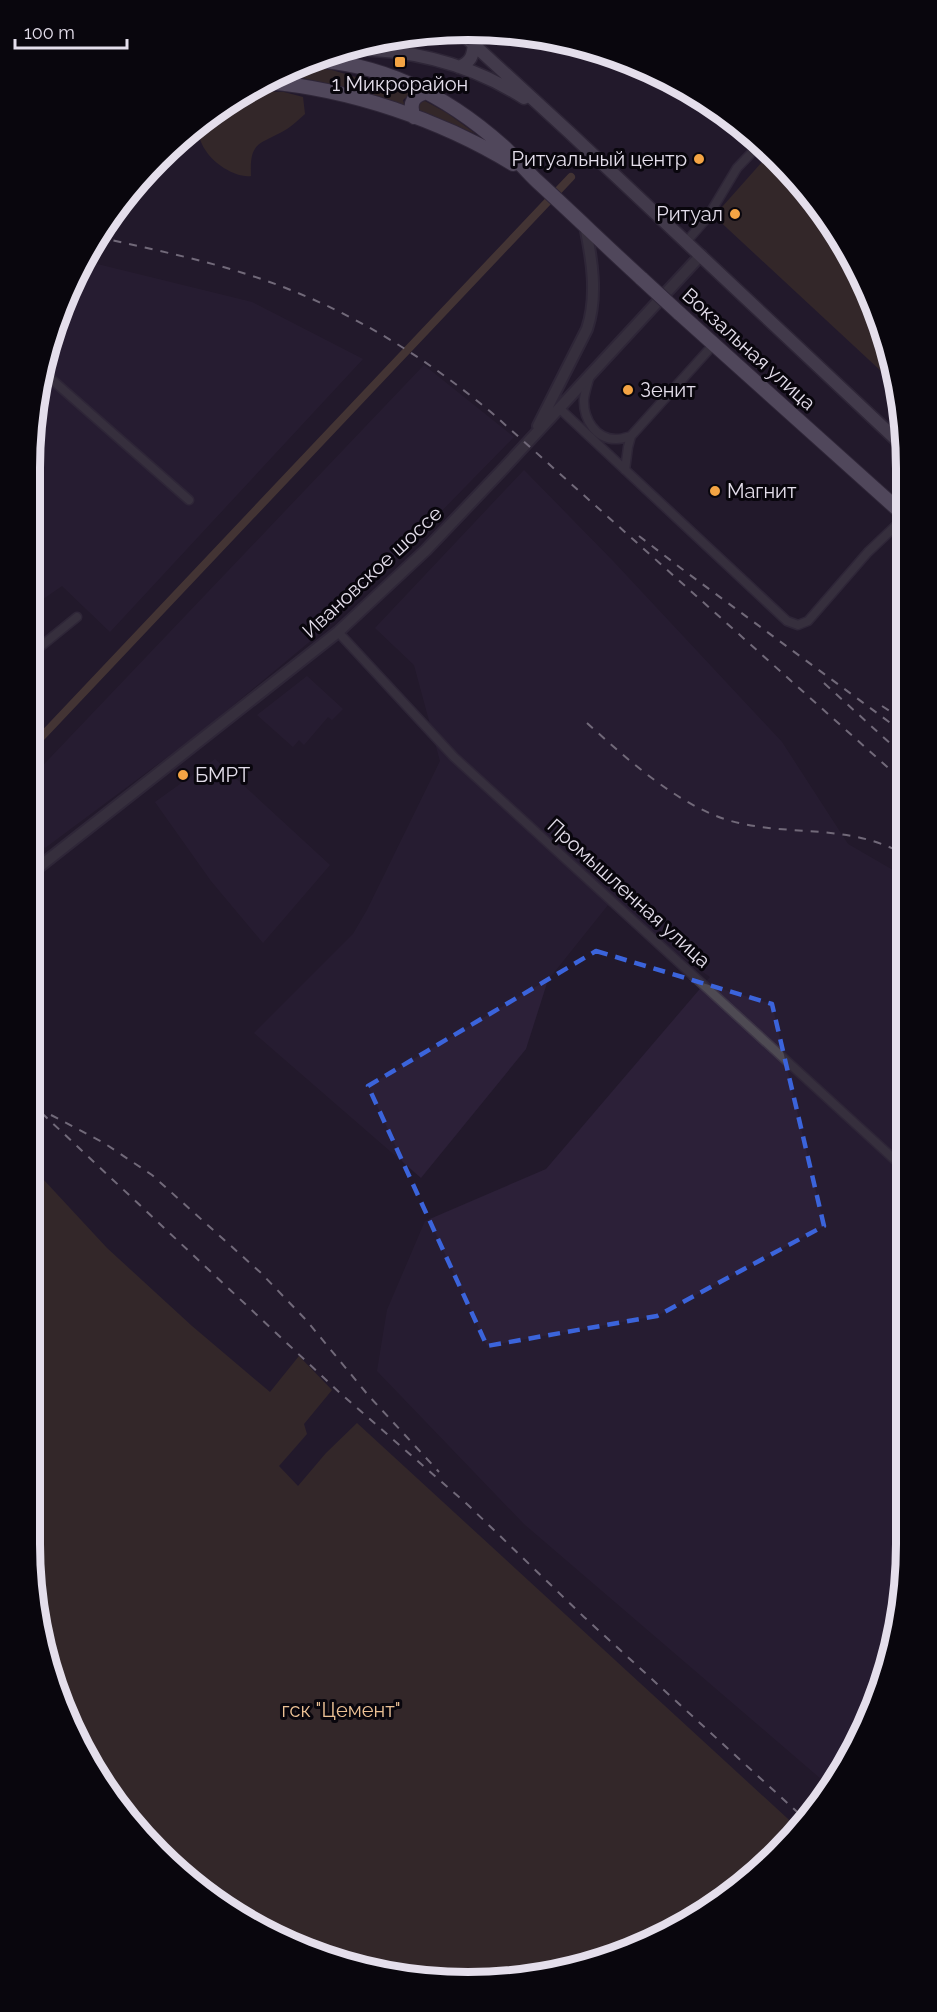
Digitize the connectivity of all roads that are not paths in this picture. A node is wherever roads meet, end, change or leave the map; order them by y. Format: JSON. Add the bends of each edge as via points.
{"nodes":[{"id":1,"x":469,"y":40,"type":"edge"},
{"id":2,"x":474,"y":44,"type":"junction"},
{"id":3,"x":379,"y":50,"type":"edge"},
{"id":4,"x":332,"y":63,"type":"edge"},
{"id":5,"x":459,"y":67,"type":"junction"},
{"id":6,"x":282,"y":84,"type":"edge"},
{"id":7,"x":428,"y":92,"type":"junction"},
{"id":8,"x":548,"y":112,"type":"junction"},
{"id":9,"x":414,"y":117,"type":"junction"},
{"id":10,"x":754,"y":150,"type":"edge"},
{"id":11,"x":528,"y":173,"type":"junction"},
{"id":12,"x":585,"y":226,"type":"junction"},
{"id":13,"x":686,"y":242,"type":"junction"},
{"id":14,"x":701,"y":255,"type":"junction"},
{"id":15,"x":714,"y":344,"type":"junction"},
{"id":16,"x":590,"y":375,"type":"junction"},
{"id":17,"x":50,"y":378,"type":"edge"},
{"id":18,"x":559,"y":408,"type":"junction"},
{"id":19,"x":533,"y":435,"type":"junction"},
{"id":20,"x":632,"y":436,"type":"junction"},
{"id":21,"x":896,"y":439,"type":"edge"},
{"id":22,"x":625,"y":470,"type":"junction"},
{"id":23,"x":189,"y":500,"type":"dead end"},
{"id":24,"x":896,"y":509,"type":"edge"},
{"id":25,"x":896,"y":524,"type":"edge"},
{"id":26,"x":77,"y":617,"type":"dead end"},
{"id":27,"x":338,"y":632,"type":"junction"},
{"id":28,"x":40,"y":647,"type":"edge"},
{"id":29,"x":40,"y":866,"type":"edge"},
{"id":30,"x":896,"y":1161,"type":"edge"}],
"edges":[{"from":1,"to":2,"type":"main road"},
{"from":2,"to":5,"type":"main road","via":[[471,59]]},
{"from":2,"to":8,"type":"main road"},
{"from":3,"to":5,"type":"main road","via":[[422,56]]},
{"from":4,"to":7,"type":"highway","via":[[380,73]]},
{"from":5,"to":8,"type":"main road","via":[[488,78]]},
{"from":6,"to":9,"type":"highway"},
{"from":7,"to":9,"type":"highway","via":[[412,101]]},
{"from":7,"to":11,"type":"highway","via":[[478,126]]},
{"from":8,"to":13,"type":"main road"},
{"from":9,"to":11,"type":"highway","via":[[491,150]]},
{"from":10,"to":13,"type":"street"},
{"from":11,"to":12,"type":"highway","name":"Вокзальная улица"},
{"from":12,"to":15,"type":"highway","name":"Вокзальная улица","bridge":true},
{"from":12,"to":19,"type":"street","via":[[592,275],[591,316]]},
{"from":13,"to":14,"type":"main road"},
{"from":14,"to":16,"type":"street","name":"Ивановское шоссе"},
{"from":14,"to":21,"type":"main road"},
{"from":15,"to":20,"type":"street"},
{"from":15,"to":24,"type":"highway","name":"Вокзальная улица"},
{"from":16,"to":18,"type":"street","name":"Ивановское шоссе"},
{"from":16,"to":20,"type":"street","via":[[584,399],[592,428],[617,439]]},
{"from":17,"to":23,"type":"street"},
{"from":18,"to":19,"type":"street","name":"Ивановское шоссе"},
{"from":18,"to":22,"type":"street"},
{"from":19,"to":27,"type":"street","name":"Ивановское шоссе","via":[[426,550]]},
{"from":20,"to":22,"type":"street"},
{"from":22,"to":25,"type":"street","via":[[787,621],[798,625],[808,621]]},
{"from":26,"to":28,"type":"street"},
{"from":27,"to":29,"type":"street","name":"Ивановское шоссе"},
{"from":27,"to":30,"type":"street","name":"Промышленная улица","via":[[454,757]]}]}
